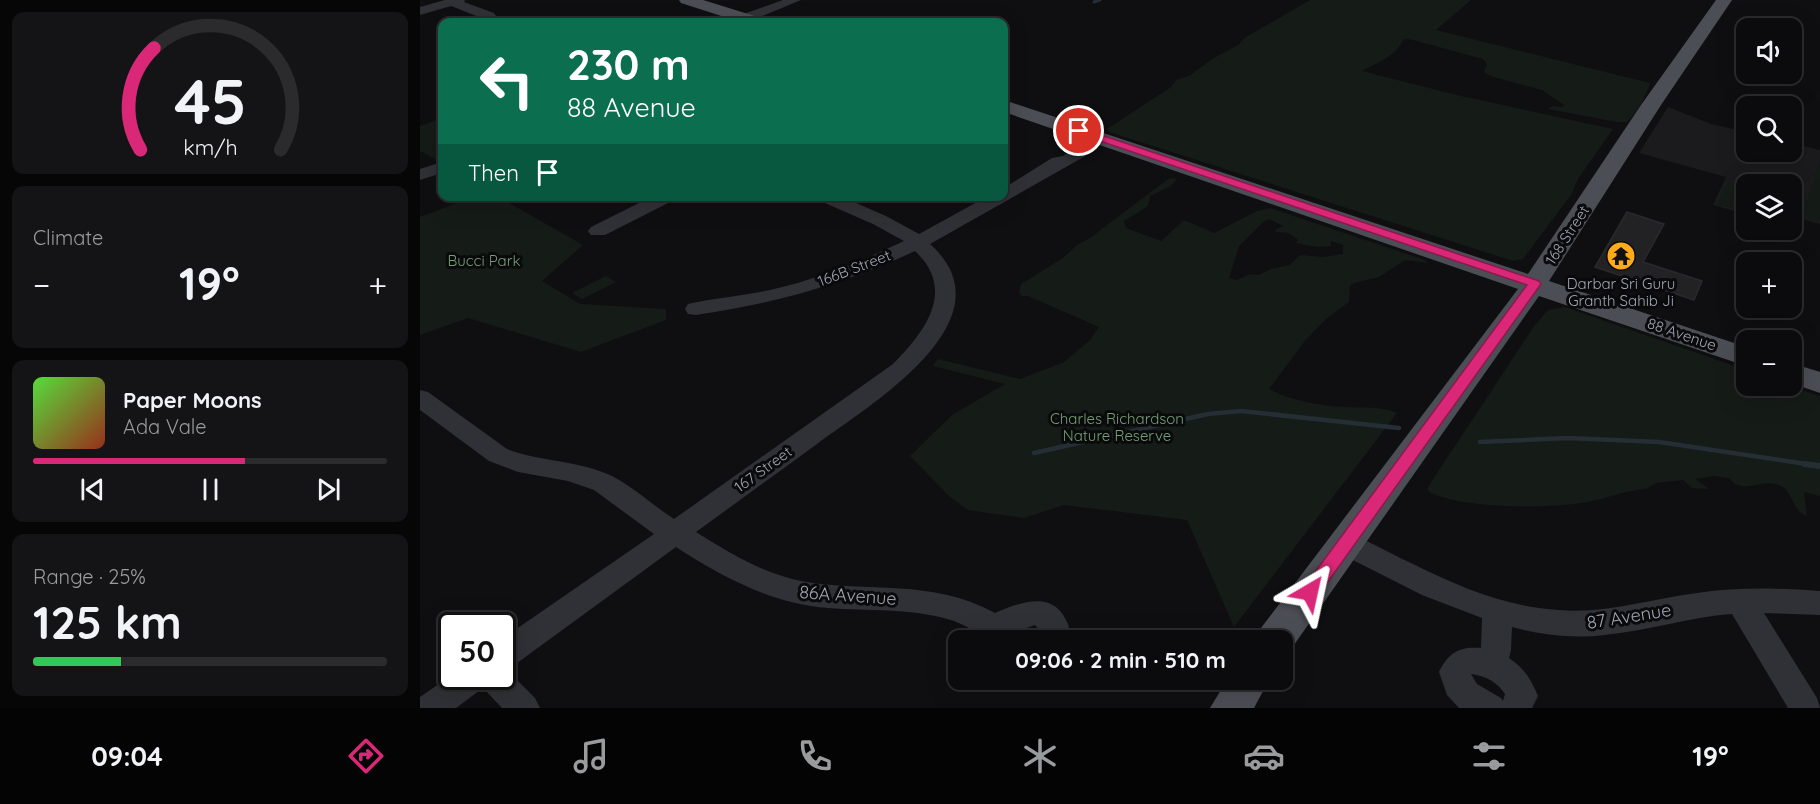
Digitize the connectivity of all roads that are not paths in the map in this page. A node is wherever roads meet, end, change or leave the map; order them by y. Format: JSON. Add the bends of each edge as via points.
{"nodes":[{"id":1,"x":687,"y":0,"type":"edge"},
{"id":2,"x":795,"y":0,"type":"edge"},
{"id":3,"x":1724,"y":0,"type":"edge"},
{"id":4,"x":456,"y":1,"type":"edge"},
{"id":5,"x":420,"y":11,"type":"edge"},
{"id":6,"x":491,"y":18,"type":"edge"},
{"id":7,"x":740,"y":18,"type":"edge"},
{"id":8,"x":756,"y":18,"type":"edge"},
{"id":9,"x":1008,"y":108,"type":"edge"},
{"id":10,"x":1094,"y":141,"type":"junction"},
{"id":11,"x":438,"y":168,"type":"edge"},
{"id":12,"x":420,"y":175,"type":"edge"},
{"id":13,"x":1008,"y":193,"type":"edge"},
{"id":14,"x":659,"y":201,"type":"edge"},
{"id":15,"x":835,"y":201,"type":"edge"},
{"id":16,"x":995,"y":201,"type":"edge"},
{"id":17,"x":598,"y":231,"type":"dead end"},
{"id":18,"x":918,"y":242,"type":"junction"},
{"id":19,"x":1534,"y":284,"type":"junction"},
{"id":20,"x":696,"y":309,"type":"dead end"},
{"id":21,"x":1736,"y":354,"type":"edge"},
{"id":22,"x":1802,"y":376,"type":"edge"},
{"id":23,"x":1820,"y":383,"type":"edge"},
{"id":24,"x":420,"y":398,"type":"edge"},
{"id":25,"x":674,"y":533,"type":"junction"},
{"id":26,"x":1345,"y":543,"type":"junction"},
{"id":27,"x":1742,"y":602,"type":"junction"},
{"id":28,"x":1820,"y":603,"type":"edge"},
{"id":29,"x":1497,"y":612,"type":"junction"},
{"id":30,"x":986,"y":630,"type":"edge"},
{"id":31,"x":997,"y":630,"type":"edge"},
{"id":32,"x":1054,"y":630,"type":"edge"},
{"id":33,"x":1282,"y":630,"type":"edge"},
{"id":34,"x":516,"y":647,"type":"edge"},
{"id":35,"x":1491,"y":664,"type":"junction"},
{"id":36,"x":456,"y":690,"type":"edge"},
{"id":37,"x":506,"y":690,"type":"edge"},
{"id":38,"x":1243,"y":690,"type":"edge"},
{"id":39,"x":431,"y":708,"type":"edge"},
{"id":40,"x":524,"y":708,"type":"edge"},
{"id":41,"x":1231,"y":708,"type":"edge"},
{"id":42,"x":1490,"y":708,"type":"edge"},
{"id":43,"x":1516,"y":708,"type":"edge"},
{"id":44,"x":1806,"y":708,"type":"edge"}],
"edges":[{"from":1,"to":7,"type":"main road"},
{"from":2,"to":8,"type":"street"},
{"from":3,"to":19,"type":"main road","name":"168 Street"},
{"from":4,"to":5,"type":"street"},
{"from":4,"to":6,"type":"street"},
{"from":9,"to":10,"type":"main road","name":"88 Avenue"},
{"from":10,"to":13,"type":"street","name":"166B Street"},
{"from":10,"to":19,"type":"main road","name":"88 Avenue"},
{"from":11,"to":12,"type":"street"},
{"from":14,"to":17,"type":"street"},
{"from":15,"to":18,"type":"street","name":"167 Street"},
{"from":16,"to":18,"type":"street","name":"166B Street"},
{"from":18,"to":20,"type":"street","name":"166B Street","via":[[794,290]]},
{"from":18,"to":25,"type":"street","name":"167 Street","via":[[938,263],[946,288],[940,321],[922,349],[883,384]]},
{"from":19,"to":21,"type":"main road","name":"88 Avenue"},
{"from":19,"to":26,"type":"main road","name":"168 Street"},
{"from":22,"to":23,"type":"main road"},
{"from":24,"to":25,"type":"street","name":"86A Avenue","via":[[498,455],[603,483]]},
{"from":25,"to":30,"type":"street","name":"86A Avenue","via":[[752,575],[790,590],[935,603],[964,612]]},
{"from":25,"to":34,"type":"street","name":"167 Street"},
{"from":26,"to":29,"type":"street","name":"87 Avenue","via":[[1438,589]]},
{"from":26,"to":33,"type":"main road","name":"168 Street"},
{"from":27,"to":28,"type":"street","name":"87 Avenue"},
{"from":27,"to":29,"type":"street","name":"87 Avenue","via":[[1698,605],[1588,624]]},
{"from":27,"to":44,"type":"street"},
{"from":29,"to":35,"type":"street","via":[[1496,650]]},
{"from":31,"to":32,"type":"street","name":"86A Avenue","via":[[1023,614],[1038,612],[1050,619]]},
{"from":35,"to":42,"type":"street","via":[[1465,661],[1455,668],[1454,675],[1460,688]]},
{"from":35,"to":43,"type":"street","via":[[1520,688],[1522,696]]},
{"from":36,"to":39,"type":"street"},
{"from":37,"to":40,"type":"street"},
{"from":38,"to":41,"type":"main road"}]}
